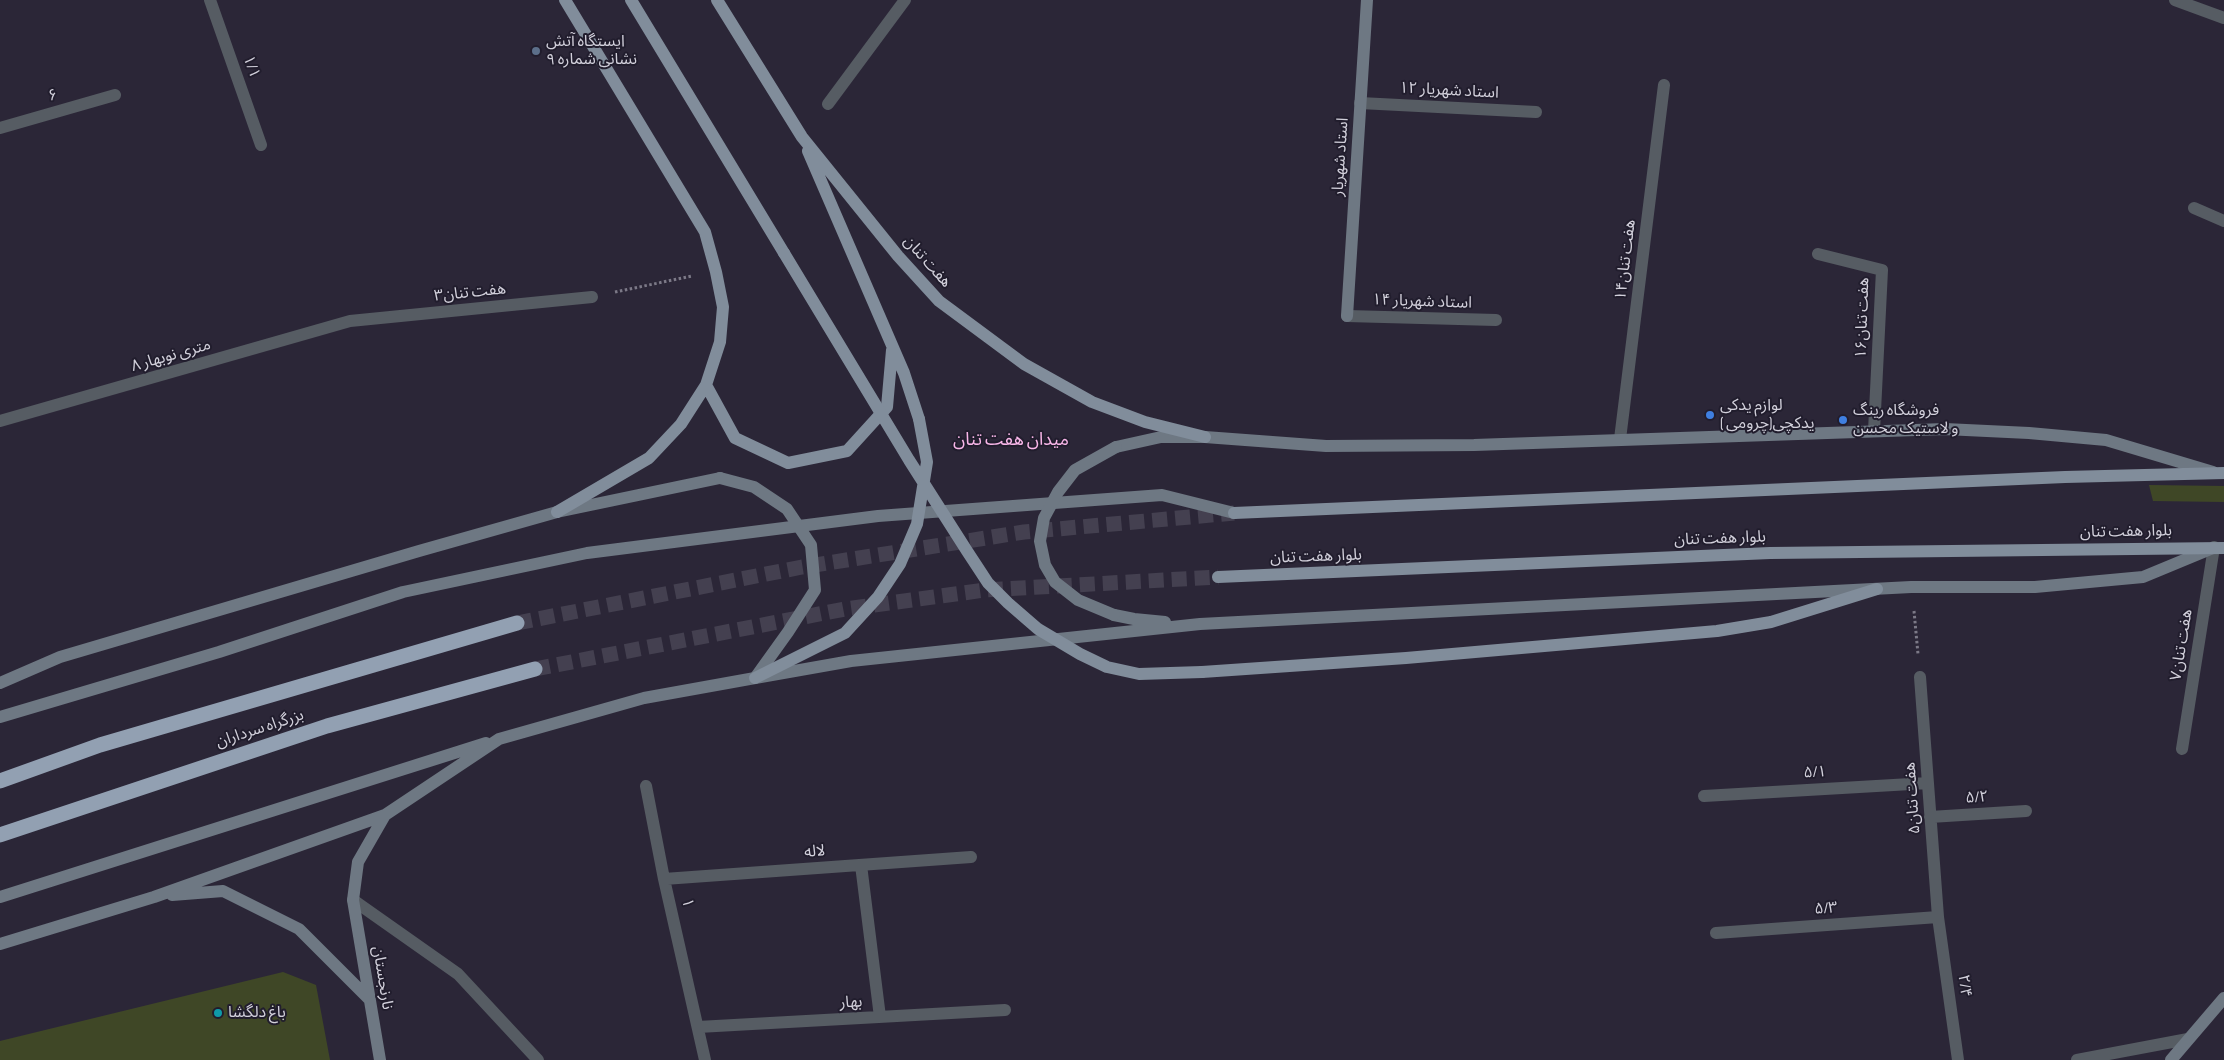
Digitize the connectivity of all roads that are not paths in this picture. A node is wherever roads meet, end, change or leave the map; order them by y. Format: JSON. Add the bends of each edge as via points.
{"nodes":[{"id":1,"x":210,"y":0,"type":"edge"},
{"id":2,"x":565,"y":0,"type":"edge"},
{"id":3,"x":631,"y":0,"type":"edge"},
{"id":4,"x":717,"y":0,"type":"edge"},
{"id":5,"x":905,"y":0,"type":"edge"},
{"id":6,"x":1367,"y":0,"type":"edge"},
{"id":7,"x":2175,"y":0,"type":"edge"},
{"id":8,"x":2224,"y":18,"type":"edge"},
{"id":9,"x":1664,"y":85,"type":"dead end"},
{"id":10,"x":114,"y":95,"type":"dead end"},
{"id":11,"x":1360,"y":103,"type":"junction"},
{"id":12,"x":828,"y":104,"type":"dead end"},
{"id":13,"x":1536,"y":112,"type":"dead end"},
{"id":14,"x":0,"y":128,"type":"edge"},
{"id":15,"x":802,"y":137,"type":"junction"},
{"id":16,"x":261,"y":145,"type":"dead end"},
{"id":17,"x":2194,"y":208,"type":"dead end"},
{"id":18,"x":2224,"y":221,"type":"edge"},
{"id":19,"x":1818,"y":254,"type":"dead end"},
{"id":20,"x":592,"y":297,"type":"road end"},
{"id":21,"x":1347,"y":316,"type":"joint"},
{"id":22,"x":1496,"y":320,"type":"dead end"},
{"id":23,"x":350,"y":321,"type":"joint"},
{"id":24,"x":893,"y":347,"type":"junction"},
{"id":25,"x":706,"y":385,"type":"junction"},
{"id":26,"x":0,"y":421,"type":"edge"},
{"id":27,"x":1874,"y":431,"type":"junction"},
{"id":28,"x":1205,"y":436,"type":"junction"},
{"id":29,"x":1620,"y":439,"type":"junction"},
{"id":30,"x":2220,"y":473,"type":"edge"},
{"id":31,"x":557,"y":512,"type":"junction"},
{"id":32,"x":2219,"y":547,"type":"edge"},
{"id":33,"x":1218,"y":577,"type":"tunnel mouth"},
{"id":34,"x":1877,"y":589,"type":"junction"},
{"id":35,"x":517,"y":623,"type":"tunnel mouth"},
{"id":36,"x":1200,"y":624,"type":"junction"},
{"id":37,"x":535,"y":669,"type":"tunnel mouth"},
{"id":38,"x":1920,"y":677,"type":"road end"},
{"id":39,"x":755,"y":678,"type":"junction"},
{"id":40,"x":0,"y":683,"type":"edge"},
{"id":41,"x":0,"y":717,"type":"edge"},
{"id":42,"x":499,"y":739,"type":"junction"},
{"id":43,"x":2182,"y":749,"type":"dead end"},
{"id":44,"x":0,"y":781,"type":"edge"},
{"id":45,"x":1928,"y":783,"type":"junction"},
{"id":46,"x":646,"y":786,"type":"dead end"},
{"id":47,"x":1704,"y":796,"type":"dead end"},
{"id":48,"x":2026,"y":811,"type":"dead end"},
{"id":49,"x":386,"y":815,"type":"junction"},
{"id":50,"x":1930,"y":817,"type":"junction"},
{"id":51,"x":0,"y":835,"type":"edge"},
{"id":52,"x":971,"y":857,"type":"dead end"},
{"id":53,"x":861,"y":865,"type":"junction"},
{"id":54,"x":664,"y":879,"type":"junction"},
{"id":55,"x":0,"y":897,"type":"edge"},
{"id":56,"x":154,"y":897,"type":"junction"},
{"id":57,"x":353,"y":900,"type":"junction"},
{"id":58,"x":1938,"y":917,"type":"junction"},
{"id":59,"x":1716,"y":933,"type":"dead end"},
{"id":60,"x":0,"y":944,"type":"edge"},
{"id":61,"x":2224,"y":998,"type":"edge"},
{"id":62,"x":369,"y":999,"type":"junction"},
{"id":63,"x":1005,"y":1010,"type":"dead end"},
{"id":64,"x":880,"y":1018,"type":"junction"},
{"id":65,"x":698,"y":1027,"type":"junction"},
{"id":66,"x":2188,"y":1039,"type":"junction"},
{"id":67,"x":380,"y":1060,"type":"edge"},
{"id":68,"x":538,"y":1060,"type":"edge"},
{"id":69,"x":705,"y":1060,"type":"edge"},
{"id":70,"x":1958,"y":1060,"type":"edge"},
{"id":71,"x":2077,"y":1060,"type":"edge"},
{"id":72,"x":2171,"y":1060,"type":"edge"}],
"edges":[{"from":1,"to":16,"type":"street","name":"۱/۱"},
{"from":2,"to":25,"type":"main road","via":[[706,232],[722,307],[720,342]]},
{"from":3,"to":34,"type":"main road","bridge":true,"via":[[909,460],[988,582],[1038,629],[1080,654],[1107,666],[1140,674],[1416,657],[1717,631],[1771,622]]},
{"from":4,"to":15,"type":"main road","name":"هفت تنان"},
{"from":5,"to":12,"type":"street"},
{"from":6,"to":11,"type":"main road","name":"استاد شهریار"},
{"from":7,"to":8,"type":"street"},
{"from":9,"to":29,"type":"street","name":"هفت تنان۱۴"},
{"from":10,"to":14,"type":"street","name":"۶"},
{"from":11,"to":13,"type":"street","name":"استاد شهریار ۱۲"},
{"from":11,"to":21,"type":"main road","name":"استاد شهریار"},
{"from":15,"to":24,"type":"main road"},
{"from":15,"to":28,"type":"main road","name":"هفت تنان","via":[[898,256],[939,301],[1024,364],[1092,402],[1145,422]]},
{"from":17,"to":18,"type":"street"},
{"from":19,"to":27,"type":"street","name":"هفت تنان۱۶","via":[[1882,270]]},
{"from":20,"to":23,"type":"street","name":"هفت تنان۳"},
{"from":21,"to":22,"type":"street","name":"استاد شهریار ۱۴"},
{"from":23,"to":26,"type":"street","name":"۸ متری نوبهار"},
{"from":24,"to":25,"type":"main road","via":[[887,407],[847,451],[788,463],[735,438]]},
{"from":24,"to":39,"type":"main road","bridge":true,"via":[[919,419],[927,462],[917,524],[878,597],[846,633]]},
{"from":25,"to":31,"type":"main road","via":[[681,424],[650,458]]},
{"from":27,"to":29,"type":"main road"},
{"from":27,"to":30,"type":"main road","via":[[1945,429],[2106,440]]},
{"from":28,"to":29,"type":"main road","via":[[1326,446],[1474,445]]},
{"from":28,"to":36,"type":"main road","bridge":true,"via":[[1161,437],[1116,446],[1075,470],[1044,518],[1040,541],[1045,565],[1055,582],[1078,600],[1134,620]]},
{"from":30,"to":41,"type":"main road","via":[[1234,513],[1162,495],[878,516],[587,553],[403,592],[219,652]]},
{"from":31,"to":39,"type":"main road","bridge":true,"via":[[720,478],[754,487],[787,509],[811,545],[815,590]]},
{"from":31,"to":40,"type":"main road","via":[[60,657]]},
{"from":32,"to":33,"type":"main road","name":"بلوار هفت تنان","via":[[1770,553]]},
{"from":32,"to":34,"type":"main road","via":[[2143,577],[2035,587]]},
{"from":32,"to":43,"type":"street","name":"هفت تنان۷"},
{"from":34,"to":36,"type":"main road"},
{"from":35,"to":44,"type":"highway","name":"بزرگراه سرداران","via":[[100,745]]},
{"from":36,"to":39,"type":"main road","via":[[851,661]]},
{"from":37,"to":51,"type":"highway","name":"بزرگراه سرداران","via":[[327,726]]},
{"from":38,"to":45,"type":"street","name":"هفت تنان۵"},
{"from":39,"to":42,"type":"main road","via":[[644,698]]},
{"from":42,"to":49,"type":"main road"},
{"from":42,"to":55,"type":"main road"},
{"from":45,"to":47,"type":"street","name":"۵/۱"},
{"from":45,"to":50,"type":"street","name":"هفت تنان۵"},
{"from":46,"to":54,"type":"street","name":"۱"},
{"from":48,"to":50,"type":"street","name":"۵/۲"},
{"from":49,"to":56,"type":"main road"},
{"from":49,"to":57,"type":"main road","name":"نارنجستان","via":[[358,862]]},
{"from":50,"to":58,"type":"street","name":"هفت تنان۵"},
{"from":52,"to":53,"type":"street","name":"لاله ‍"},
{"from":53,"to":54,"type":"street","name":"لاله ‍"},
{"from":53,"to":64,"type":"street"},
{"from":54,"to":65,"type":"street","name":"۱"},
{"from":56,"to":60,"type":"main road"},
{"from":56,"to":62,"type":"main road","via":[[223,891],[299,929]]},
{"from":57,"to":62,"type":"main road","name":"نارنجستان"},
{"from":57,"to":68,"type":"street","via":[[458,974]]},
{"from":58,"to":59,"type":"street","name":"۵/۳"},
{"from":58,"to":70,"type":"street","name":"۲/۴"},
{"from":61,"to":66,"type":"main road"},
{"from":62,"to":67,"type":"main road","name":"نارنجستان"},
{"from":63,"to":64,"type":"street","name":"بهار"},
{"from":64,"to":65,"type":"street","name":"بهار"},
{"from":65,"to":69,"type":"street","name":"۱"},
{"from":66,"to":71,"type":"street"},
{"from":66,"to":72,"type":"main road"}]}
